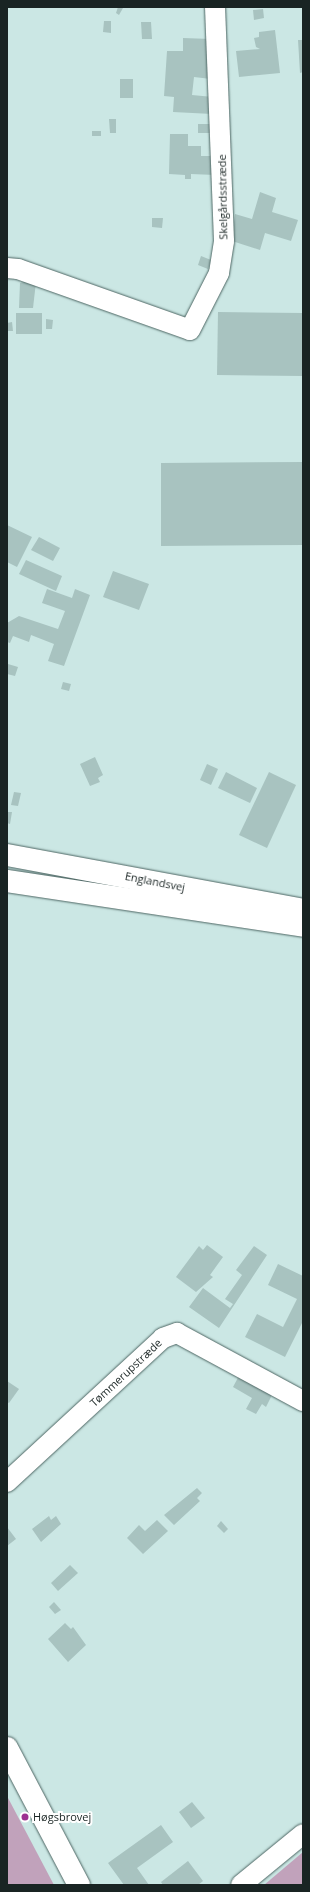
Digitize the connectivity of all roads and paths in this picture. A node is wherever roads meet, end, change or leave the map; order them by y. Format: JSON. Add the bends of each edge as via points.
{"nodes":[{"id":1,"x":215,"y":7,"type":"edge"},
{"id":2,"x":7,"y":268,"type":"edge"},
{"id":3,"x":7,"y":855,"type":"edge"},
{"id":4,"x":7,"y":881,"type":"edge"},
{"id":5,"x":303,"y":910,"type":"edge"},
{"id":6,"x":303,"y":926,"type":"edge"},
{"id":7,"x":303,"y":1401,"type":"edge"},
{"id":8,"x":7,"y":1482,"type":"edge"},
{"id":9,"x":7,"y":1748,"type":"edge"},
{"id":10,"x":303,"y":1834,"type":"edge"},
{"id":11,"x":79,"y":1885,"type":"edge"},
{"id":12,"x":241,"y":1885,"type":"edge"}],
"edges":[{"from":1,"to":2,"type":"street","name":"Skelgårdsstræde","via":[[224,241],[219,273],[190,330],[18,269]]},
{"from":3,"to":5,"type":"main road","name":"Englandsvej"},
{"from":4,"to":6,"type":"main road","name":"Englandsvej"},
{"from":7,"to":8,"type":"street","name":"Tømmerupstræde","via":[[178,1333],[163,1338]]},
{"from":9,"to":11,"type":"main road"},
{"from":10,"to":12,"type":"street"}]}
